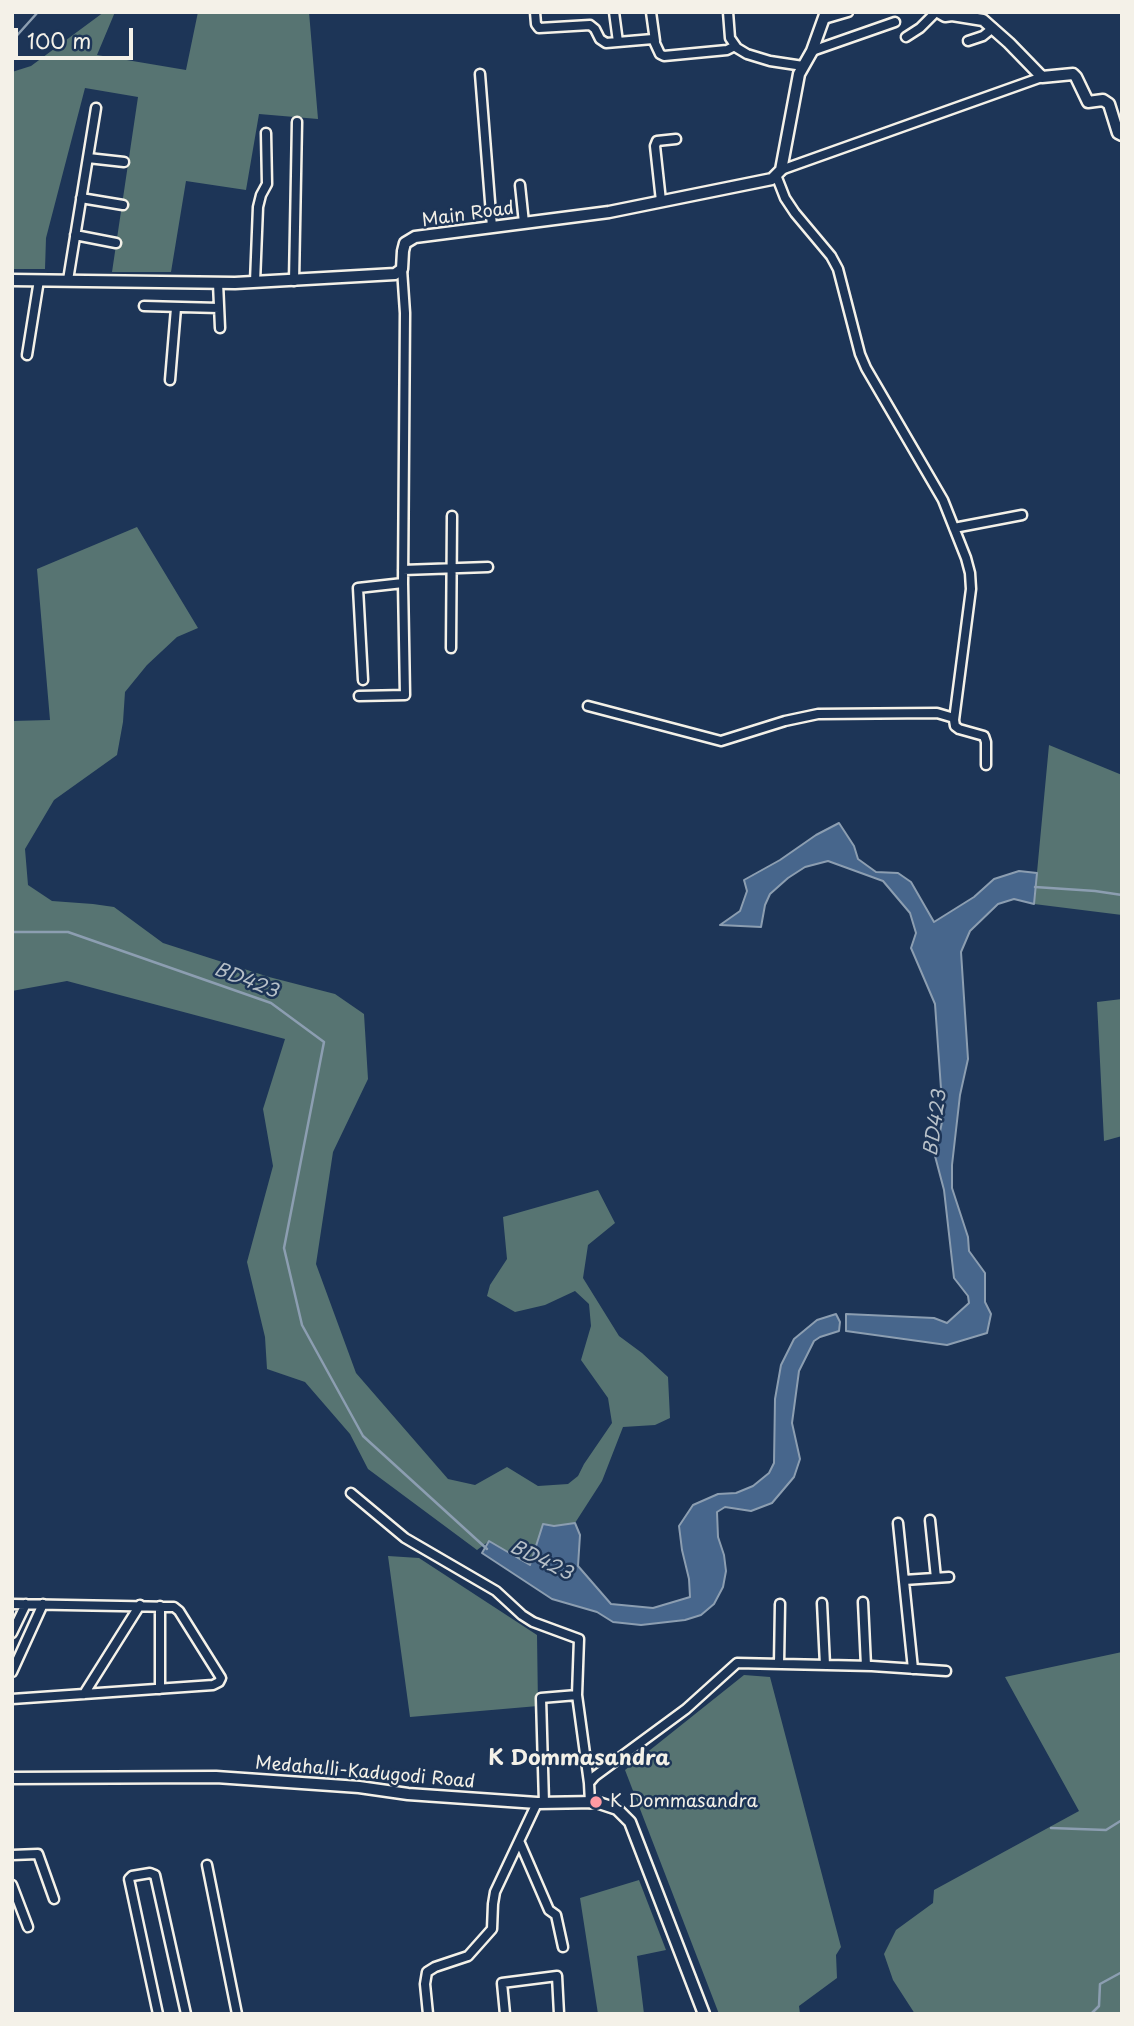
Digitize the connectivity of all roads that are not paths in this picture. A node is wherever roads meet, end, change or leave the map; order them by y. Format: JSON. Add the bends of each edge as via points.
{"nodes":[{"id":1,"x":535,"y":12,"type":"edge"},
{"id":2,"x":614,"y":12,"type":"edge"},
{"id":3,"x":651,"y":12,"type":"edge"},
{"id":4,"x":728,"y":12,"type":"edge"},
{"id":5,"x":848,"y":12,"type":"edge"},
{"id":6,"x":937,"y":12,"type":"edge"},
{"id":7,"x":825,"y":16,"type":"edge"},
{"id":8,"x":895,"y":22,"type":"dead end"},
{"id":9,"x":993,"y":28,"type":"junction"},
{"id":10,"x":905,"y":37,"type":"dead end"},
{"id":11,"x":618,"y":41,"type":"junction"},
{"id":12,"x":655,"y":41,"type":"junction"},
{"id":13,"x":968,"y":41,"type":"dead end"},
{"id":14,"x":734,"y":46,"type":"junction"},
{"id":15,"x":812,"y":51,"type":"junction"},
{"id":16,"x":803,"y":66,"type":"junction"},
{"id":17,"x":480,"y":74,"type":"dead end"},
{"id":18,"x":1042,"y":77,"type":"junction"},
{"id":19,"x":96,"y":108,"type":"dead end"},
{"id":20,"x":297,"y":122,"type":"dead end"},
{"id":21,"x":266,"y":133,"type":"dead end"},
{"id":22,"x":1122,"y":135,"type":"edge"},
{"id":23,"x":676,"y":139,"type":"dead end"},
{"id":24,"x":88,"y":158,"type":"junction"},
{"id":25,"x":124,"y":162,"type":"dead end"},
{"id":26,"x":779,"y":173,"type":"junction"},
{"id":27,"x":520,"y":184,"type":"dead end"},
{"id":28,"x":82,"y":198,"type":"junction"},
{"id":29,"x":661,"y":201,"type":"junction"},
{"id":30,"x":123,"y":205,"type":"dead end"},
{"id":31,"x":524,"y":223,"type":"junction"},
{"id":32,"x":492,"y":227,"type":"junction"},
{"id":33,"x":75,"y":235,"type":"junction"},
{"id":34,"x":116,"y":243,"type":"dead end"},
{"id":35,"x":402,"y":270,"type":"junction"},
{"id":36,"x":12,"y":280,"type":"edge"},
{"id":37,"x":39,"y":280,"type":"junction"},
{"id":38,"x":68,"y":280,"type":"junction"},
{"id":39,"x":295,"y":281,"type":"junction"},
{"id":40,"x":254,"y":282,"type":"junction"},
{"id":41,"x":218,"y":283,"type":"junction"},
{"id":42,"x":144,"y":306,"type":"dead end"},
{"id":43,"x":176,"y":308,"type":"junction"},
{"id":44,"x":219,"y":308,"type":"junction"},
{"id":45,"x":219,"y":328,"type":"dead end"},
{"id":46,"x":27,"y":355,"type":"dead end"},
{"id":47,"x":170,"y":380,"type":"dead end"},
{"id":48,"x":1022,"y":515,"type":"dead end"},
{"id":49,"x":452,"y":516,"type":"dead end"},
{"id":50,"x":954,"y":528,"type":"junction"},
{"id":51,"x":488,"y":567,"type":"dead end"},
{"id":52,"x":452,"y":569,"type":"junction"},
{"id":53,"x":402,"y":570,"type":"junction"},
{"id":54,"x":402,"y":583,"type":"junction"},
{"id":55,"x":452,"y":648,"type":"dead end"},
{"id":56,"x":363,"y":680,"type":"dead end"},
{"id":57,"x":359,"y":696,"type":"dead end"},
{"id":58,"x":588,"y":706,"type":"dead end"},
{"id":59,"x":954,"y":718,"type":"junction"},
{"id":60,"x":986,"y":765,"type":"dead end"},
{"id":61,"x":351,"y":1493,"type":"dead end"},
{"id":62,"x":930,"y":1520,"type":"dead end"},
{"id":63,"x":898,"y":1523,"type":"dead end"},
{"id":64,"x":949,"y":1577,"type":"dead end"},
{"id":65,"x":936,"y":1578,"type":"junction"},
{"id":66,"x":904,"y":1580,"type":"junction"},
{"id":67,"x":863,"y":1602,"type":"dead end"},
{"id":68,"x":822,"y":1603,"type":"dead end"},
{"id":69,"x":12,"y":1604,"type":"edge"},
{"id":70,"x":26,"y":1604,"type":"junction"},
{"id":71,"x":43,"y":1604,"type":"junction"},
{"id":72,"x":780,"y":1604,"type":"dead end"},
{"id":73,"x":140,"y":1605,"type":"junction"},
{"id":74,"x":160,"y":1606,"type":"junction"},
{"id":75,"x":12,"y":1633,"type":"edge"},
{"id":76,"x":779,"y":1664,"type":"junction"},
{"id":77,"x":825,"y":1665,"type":"junction"},
{"id":78,"x":866,"y":1666,"type":"junction"},
{"id":79,"x":913,"y":1669,"type":"junction"},
{"id":80,"x":946,"y":1671,"type":"dead end"},
{"id":81,"x":12,"y":1672,"type":"edge"},
{"id":82,"x":160,"y":1689,"type":"junction"},
{"id":83,"x":84,"y":1694,"type":"junction"},
{"id":84,"x":577,"y":1695,"type":"junction"},
{"id":85,"x":12,"y":1699,"type":"edge"},
{"id":86,"x":12,"y":1779,"type":"edge"},
{"id":87,"x":589,"y":1783,"type":"junction"},
{"id":88,"x":590,"y":1802,"type":"junction"},
{"id":89,"x":540,"y":1803,"type":"junction"},
{"id":90,"x":520,"y":1843,"type":"junction"},
{"id":91,"x":12,"y":1856,"type":"edge"},
{"id":92,"x":206,"y":1866,"type":"dead end"},
{"id":93,"x":12,"y":1885,"type":"edge"},
{"id":94,"x":54,"y":1899,"type":"dead end"},
{"id":95,"x":28,"y":1927,"type":"dead end"},
{"id":96,"x":563,"y":1947,"type":"dead end"},
{"id":97,"x":158,"y":2014,"type":"edge"},
{"id":98,"x":186,"y":2014,"type":"edge"},
{"id":99,"x":237,"y":2014,"type":"edge"},
{"id":100,"x":428,"y":2014,"type":"edge"},
{"id":101,"x":505,"y":2014,"type":"edge"},
{"id":102,"x":559,"y":2014,"type":"edge"},
{"id":103,"x":704,"y":2014,"type":"edge"}],
"edges":[{"from":1,"to":11,"type":"street","via":[[539,28],[590,25],[602,42]]},
{"from":2,"to":11,"type":"street"},
{"from":3,"to":12,"type":"street"},
{"from":4,"to":14,"type":"street"},
{"from":5,"to":7,"type":"street"},
{"from":6,"to":9,"type":"street","via":[[983,20]]},
{"from":6,"to":10,"type":"street"},
{"from":7,"to":15,"type":"street"},
{"from":8,"to":15,"type":"street"},
{"from":9,"to":13,"type":"street"},
{"from":9,"to":18,"type":"street"},
{"from":11,"to":12,"type":"street"},
{"from":12,"to":14,"type":"street","via":[[663,55]]},
{"from":14,"to":16,"type":"street","via":[[770,61]]},
{"from":15,"to":16,"type":"street"},
{"from":16,"to":26,"type":"street"},
{"from":17,"to":32,"type":"street"},
{"from":18,"to":22,"type":"street","via":[[1073,74],[1088,102],[1109,104]]},
{"from":18,"to":26,"type":"street"},
{"from":19,"to":24,"type":"street"},
{"from":20,"to":39,"type":"street"},
{"from":21,"to":40,"type":"street","via":[[267,184],[258,207]]},
{"from":23,"to":29,"type":"street","via":[[657,141],[654,146]]},
{"from":24,"to":25,"type":"street"},
{"from":24,"to":28,"type":"street"},
{"from":26,"to":29,"type":"street","name":"Main Road","via":[[772,179]]},
{"from":26,"to":50,"type":"street","via":[[790,206],[838,269],[866,368],[943,500]]},
{"from":27,"to":31,"type":"street"},
{"from":28,"to":30,"type":"street"},
{"from":28,"to":33,"type":"street"},
{"from":29,"to":31,"type":"street","name":"Main Road"},
{"from":31,"to":32,"type":"street","name":"Main Road"},
{"from":32,"to":35,"type":"street","name":"Main Road","via":[[415,237],[405,243]]},
{"from":33,"to":34,"type":"street"},
{"from":33,"to":38,"type":"street"},
{"from":35,"to":39,"type":"street"},
{"from":35,"to":53,"type":"street"},
{"from":36,"to":37,"type":"street"},
{"from":37,"to":38,"type":"street"},
{"from":37,"to":46,"type":"street"},
{"from":38,"to":41,"type":"street"},
{"from":39,"to":40,"type":"street"},
{"from":40,"to":41,"type":"street"},
{"from":41,"to":44,"type":"street"},
{"from":42,"to":43,"type":"street"},
{"from":43,"to":44,"type":"street"},
{"from":43,"to":47,"type":"street"},
{"from":44,"to":45,"type":"street"},
{"from":48,"to":50,"type":"street"},
{"from":49,"to":52,"type":"street"},
{"from":50,"to":59,"type":"street","via":[[966,558],[971,589]]},
{"from":51,"to":52,"type":"street"},
{"from":52,"to":53,"type":"street"},
{"from":52,"to":55,"type":"street"},
{"from":53,"to":54,"type":"street"},
{"from":54,"to":56,"type":"street","via":[[358,588]]},
{"from":54,"to":57,"type":"street","via":[[405,695]]},
{"from":58,"to":59,"type":"street","via":[[721,741],[818,714],[937,713]]},
{"from":59,"to":60,"type":"street","via":[[959,729],[984,736]]},
{"from":61,"to":84,"type":"street","via":[[405,1538],[496,1591],[522,1615],[579,1639]]},
{"from":62,"to":65,"type":"street"},
{"from":63,"to":66,"type":"street"},
{"from":64,"to":65,"type":"street"},
{"from":65,"to":66,"type":"street"},
{"from":66,"to":79,"type":"street"},
{"from":67,"to":78,"type":"street"},
{"from":68,"to":77,"type":"street"},
{"from":69,"to":70,"type":"street"},
{"from":70,"to":71,"type":"street"},
{"from":70,"to":75,"type":"street"},
{"from":71,"to":73,"type":"street"},
{"from":71,"to":81,"type":"street"},
{"from":72,"to":76,"type":"street"},
{"from":73,"to":74,"type":"street"},
{"from":73,"to":83,"type":"street"},
{"from":74,"to":82,"type":"street"},
{"from":74,"to":82,"type":"street","via":[[179,1611],[221,1678],[213,1685]]},
{"from":76,"to":77,"type":"street"},
{"from":76,"to":87,"type":"street","via":[[737,1663],[686,1709]]},
{"from":77,"to":78,"type":"street"},
{"from":78,"to":79,"type":"street"},
{"from":79,"to":80,"type":"street"},
{"from":82,"to":83,"type":"street"},
{"from":83,"to":85,"type":"street"},
{"from":84,"to":87,"type":"street"},
{"from":84,"to":89,"type":"street","via":[[541,1698]]},
{"from":86,"to":89,"type":"street","name":"Medahalli-Kadugodi Road","via":[[216,1777]]},
{"from":87,"to":88,"type":"street"},
{"from":88,"to":89,"type":"street","name":"Medahalli-Kadugodi Road"},
{"from":88,"to":103,"type":"street","name":"Medahalli-Kadugodi Road","via":[[617,1809],[630,1822]]},
{"from":89,"to":90,"type":"street"},
{"from":90,"to":96,"type":"street","via":[[549,1910],[556,1914]]},
{"from":90,"to":100,"type":"street","via":[[495,1892],[492,1929],[468,1956],[427,1972]]},
{"from":91,"to":94,"type":"street","via":[[38,1854]]},
{"from":92,"to":99,"type":"street"},
{"from":93,"to":95,"type":"street"},
{"from":97,"to":98,"type":"street","via":[[128,1880],[150,1872],[155,1875]]},
{"from":101,"to":102,"type":"street","via":[[502,1983],[557,1976]]}]}
